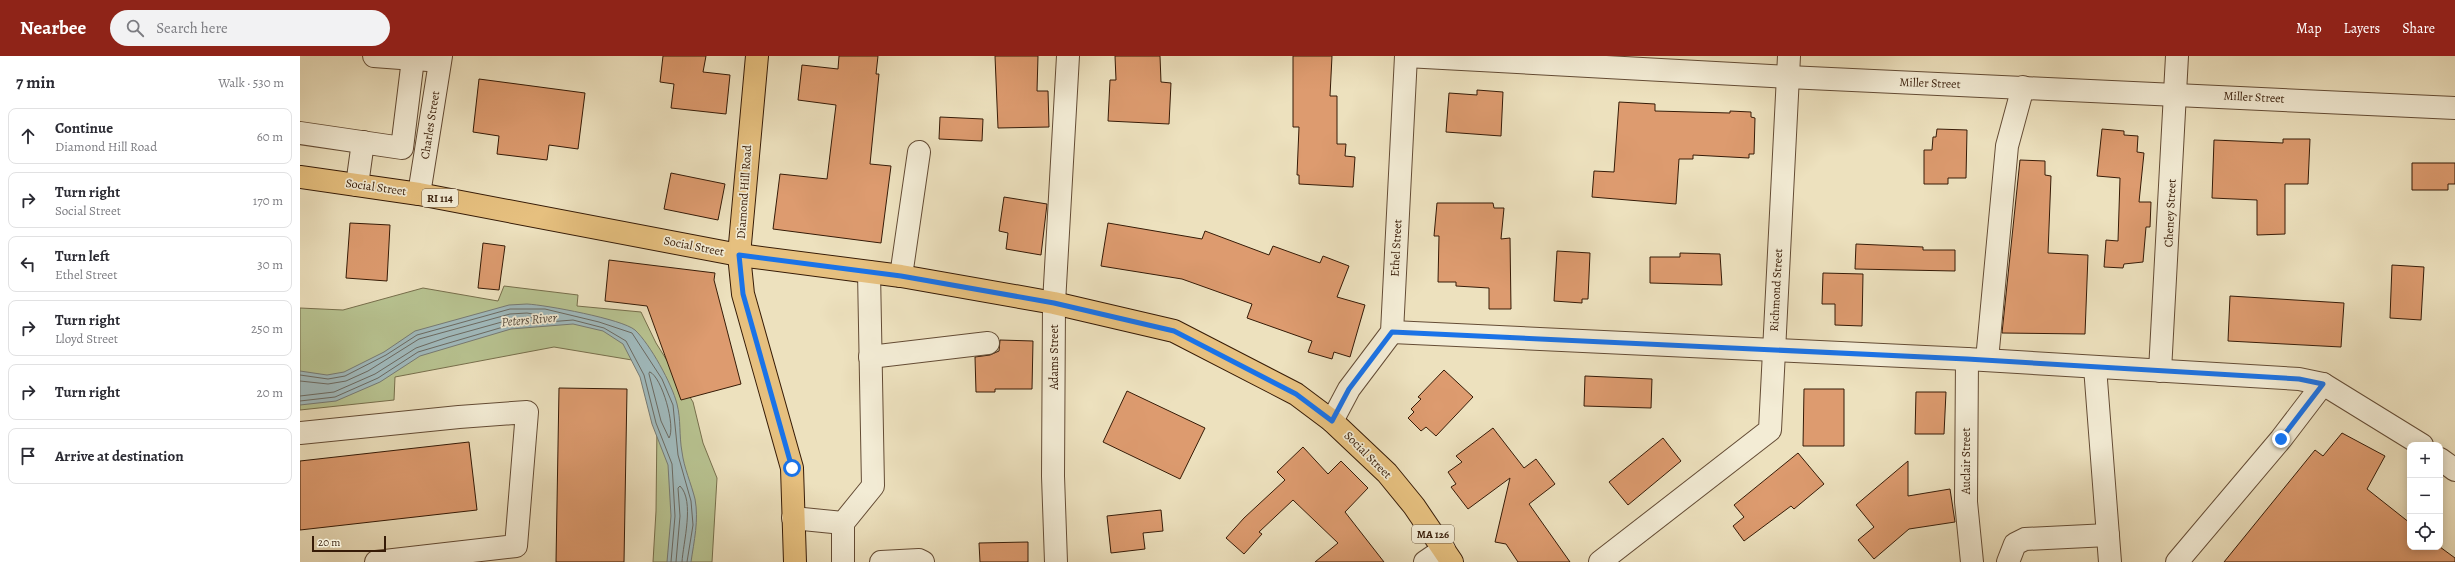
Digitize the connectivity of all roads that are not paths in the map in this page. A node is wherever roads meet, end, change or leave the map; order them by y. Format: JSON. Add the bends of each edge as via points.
{"nodes":[{"id":1,"x":374,"y":56,"type":"edge"},
{"id":2,"x":757,"y":56,"type":"edge"},
{"id":3,"x":1068,"y":56,"type":"edge"},
{"id":4,"x":1406,"y":56,"type":"edge"},
{"id":5,"x":2177,"y":56,"type":"edge"},
{"id":6,"x":441,"y":58,"type":"edge"},
{"id":7,"x":413,"y":59,"type":"junction"},
{"id":8,"x":1789,"y":66,"type":"edge"},
{"id":9,"x":2023,"y":87,"type":"junction"},
{"id":10,"x":2176,"y":93,"type":"junction"},
{"id":11,"x":2455,"y":108,"type":"edge"},
{"id":12,"x":300,"y":133,"type":"edge"},
{"id":13,"x":363,"y":142,"type":"junction"},
{"id":14,"x":919,"y":152,"type":"dead end"},
{"id":15,"x":300,"y":176,"type":"edge"},
{"id":16,"x":357,"y":185,"type":"junction"},
{"id":17,"x":419,"y":194,"type":"junction"},
{"id":18,"x":739,"y":255,"type":"junction"},
{"id":19,"x":869,"y":272,"type":"junction"},
{"id":20,"x":901,"y":276,"type":"junction"},
{"id":21,"x":1054,"y":303,"type":"junction"},
{"id":22,"x":1392,"y":332,"type":"junction"},
{"id":23,"x":988,"y":343,"type":"dead end"},
{"id":24,"x":1773,"y":352,"type":"junction"},
{"id":25,"x":870,"y":357,"type":"junction"},
{"id":26,"x":1977,"y":360,"type":"junction"},
{"id":27,"x":2094,"y":367,"type":"junction"},
{"id":28,"x":2160,"y":371,"type":"junction"},
{"id":29,"x":2323,"y":384,"type":"junction"},
{"id":30,"x":1332,"y":421,"type":"junction"},
{"id":31,"x":300,"y":433,"type":"edge"},
{"id":32,"x":2417,"y":442,"type":"edge"},
{"id":33,"x":2443,"y":461,"type":"edge"},
{"id":34,"x":2455,"y":470,"type":"edge"},
{"id":35,"x":793,"y":518,"type":"junction"},
{"id":36,"x":843,"y":523,"type":"junction"},
{"id":37,"x":2108,"y":535,"type":"junction"},
{"id":38,"x":516,"y":554,"type":"edge"},
{"id":39,"x":1448,"y":556,"type":"edge"},
{"id":40,"x":376,"y":562,"type":"edge"},
{"id":41,"x":795,"y":562,"type":"edge"},
{"id":42,"x":843,"y":562,"type":"edge"},
{"id":43,"x":881,"y":562,"type":"edge"},
{"id":44,"x":923,"y":562,"type":"edge"},
{"id":45,"x":1056,"y":562,"type":"edge"},
{"id":46,"x":1425,"y":562,"type":"edge"},
{"id":47,"x":1600,"y":562,"type":"edge"},
{"id":48,"x":1972,"y":562,"type":"edge"},
{"id":49,"x":2008,"y":562,"type":"edge"},
{"id":50,"x":2110,"y":562,"type":"edge"},
{"id":51,"x":2177,"y":562,"type":"edge"}],
"edges":[{"from":1,"to":7,"type":"street"},
{"from":2,"to":18,"type":"main road","name":"Diamond Hill Road"},
{"from":3,"to":21,"type":"street","name":"Adams Street"},
{"from":4,"to":8,"type":"street","name":"Miller Street"},
{"from":4,"to":22,"type":"street","name":"Ethel Street"},
{"from":5,"to":10,"type":"street","name":"Cheney Street"},
{"from":6,"to":7,"type":"street"},
{"from":6,"to":17,"type":"street","name":"Charles Street"},
{"from":7,"to":13,"type":"street","via":[[402,148]]},
{"from":8,"to":9,"type":"street","name":"Miller Street"},
{"from":8,"to":24,"type":"street","name":"Richmond Street"},
{"from":9,"to":10,"type":"street","name":"Miller Street"},
{"from":9,"to":26,"type":"street","name":"Auclair Street","via":[[2007,146]]},
{"from":10,"to":11,"type":"street","name":"Miller Street"},
{"from":10,"to":28,"type":"street","name":"Cheney Street"},
{"from":12,"to":13,"type":"street"},
{"from":13,"to":16,"type":"street"},
{"from":14,"to":20,"type":"street"},
{"from":15,"to":16,"type":"main road","name":"Social Street","number":"RI 114"},
{"from":16,"to":17,"type":"main road","name":"Social Street","number":"RI 114"},
{"from":17,"to":18,"type":"main road","name":"Social Street","number":"RI 114"},
{"from":18,"to":19,"type":"main road","name":"Social Street"},
{"from":18,"to":35,"type":"main road","name":"Diamond Hill Road","via":[[743,294],[792,468]]},
{"from":19,"to":20,"type":"main road","name":"Social Street"},
{"from":19,"to":25,"type":"street"},
{"from":20,"to":21,"type":"main road","name":"Social Street"},
{"from":21,"to":30,"type":"main road","name":"Social Street","via":[[1174,331],[1296,394]]},
{"from":21,"to":45,"type":"street","name":"Adams Street","via":[[1053,476]]},
{"from":22,"to":24,"type":"street"},
{"from":22,"to":30,"type":"street","via":[[1349,389]]},
{"from":23,"to":25,"type":"street"},
{"from":24,"to":26,"type":"street"},
{"from":24,"to":47,"type":"street","name":"Richmond Street","via":[[1770,430]]},
{"from":25,"to":36,"type":"street","via":[[873,486]]},
{"from":26,"to":27,"type":"street"},
{"from":26,"to":48,"type":"street","name":"Auclair Street","via":[[1966,502]]},
{"from":27,"to":28,"type":"street"},
{"from":27,"to":37,"type":"street"},
{"from":28,"to":29,"type":"street","via":[[2299,379]]},
{"from":29,"to":32,"type":"street"},
{"from":29,"to":51,"type":"street","via":[[2281,439]]},
{"from":30,"to":39,"type":"main road","name":"Social Street","number":"MA 126","via":[[1387,473],[1414,506]]},
{"from":31,"to":38,"type":"street","via":[[527,412]]},
{"from":33,"to":34,"type":"street"},
{"from":35,"to":36,"type":"street"},
{"from":35,"to":41,"type":"main road","name":"Diamond Hill Road"},
{"from":36,"to":42,"type":"street"},
{"from":37,"to":49,"type":"street","via":[[2025,540],[2015,544]]},
{"from":37,"to":50,"type":"street"},
{"from":38,"to":40,"type":"street"},
{"from":39,"to":46,"type":"street"},
{"from":43,"to":44,"type":"street"}]}
